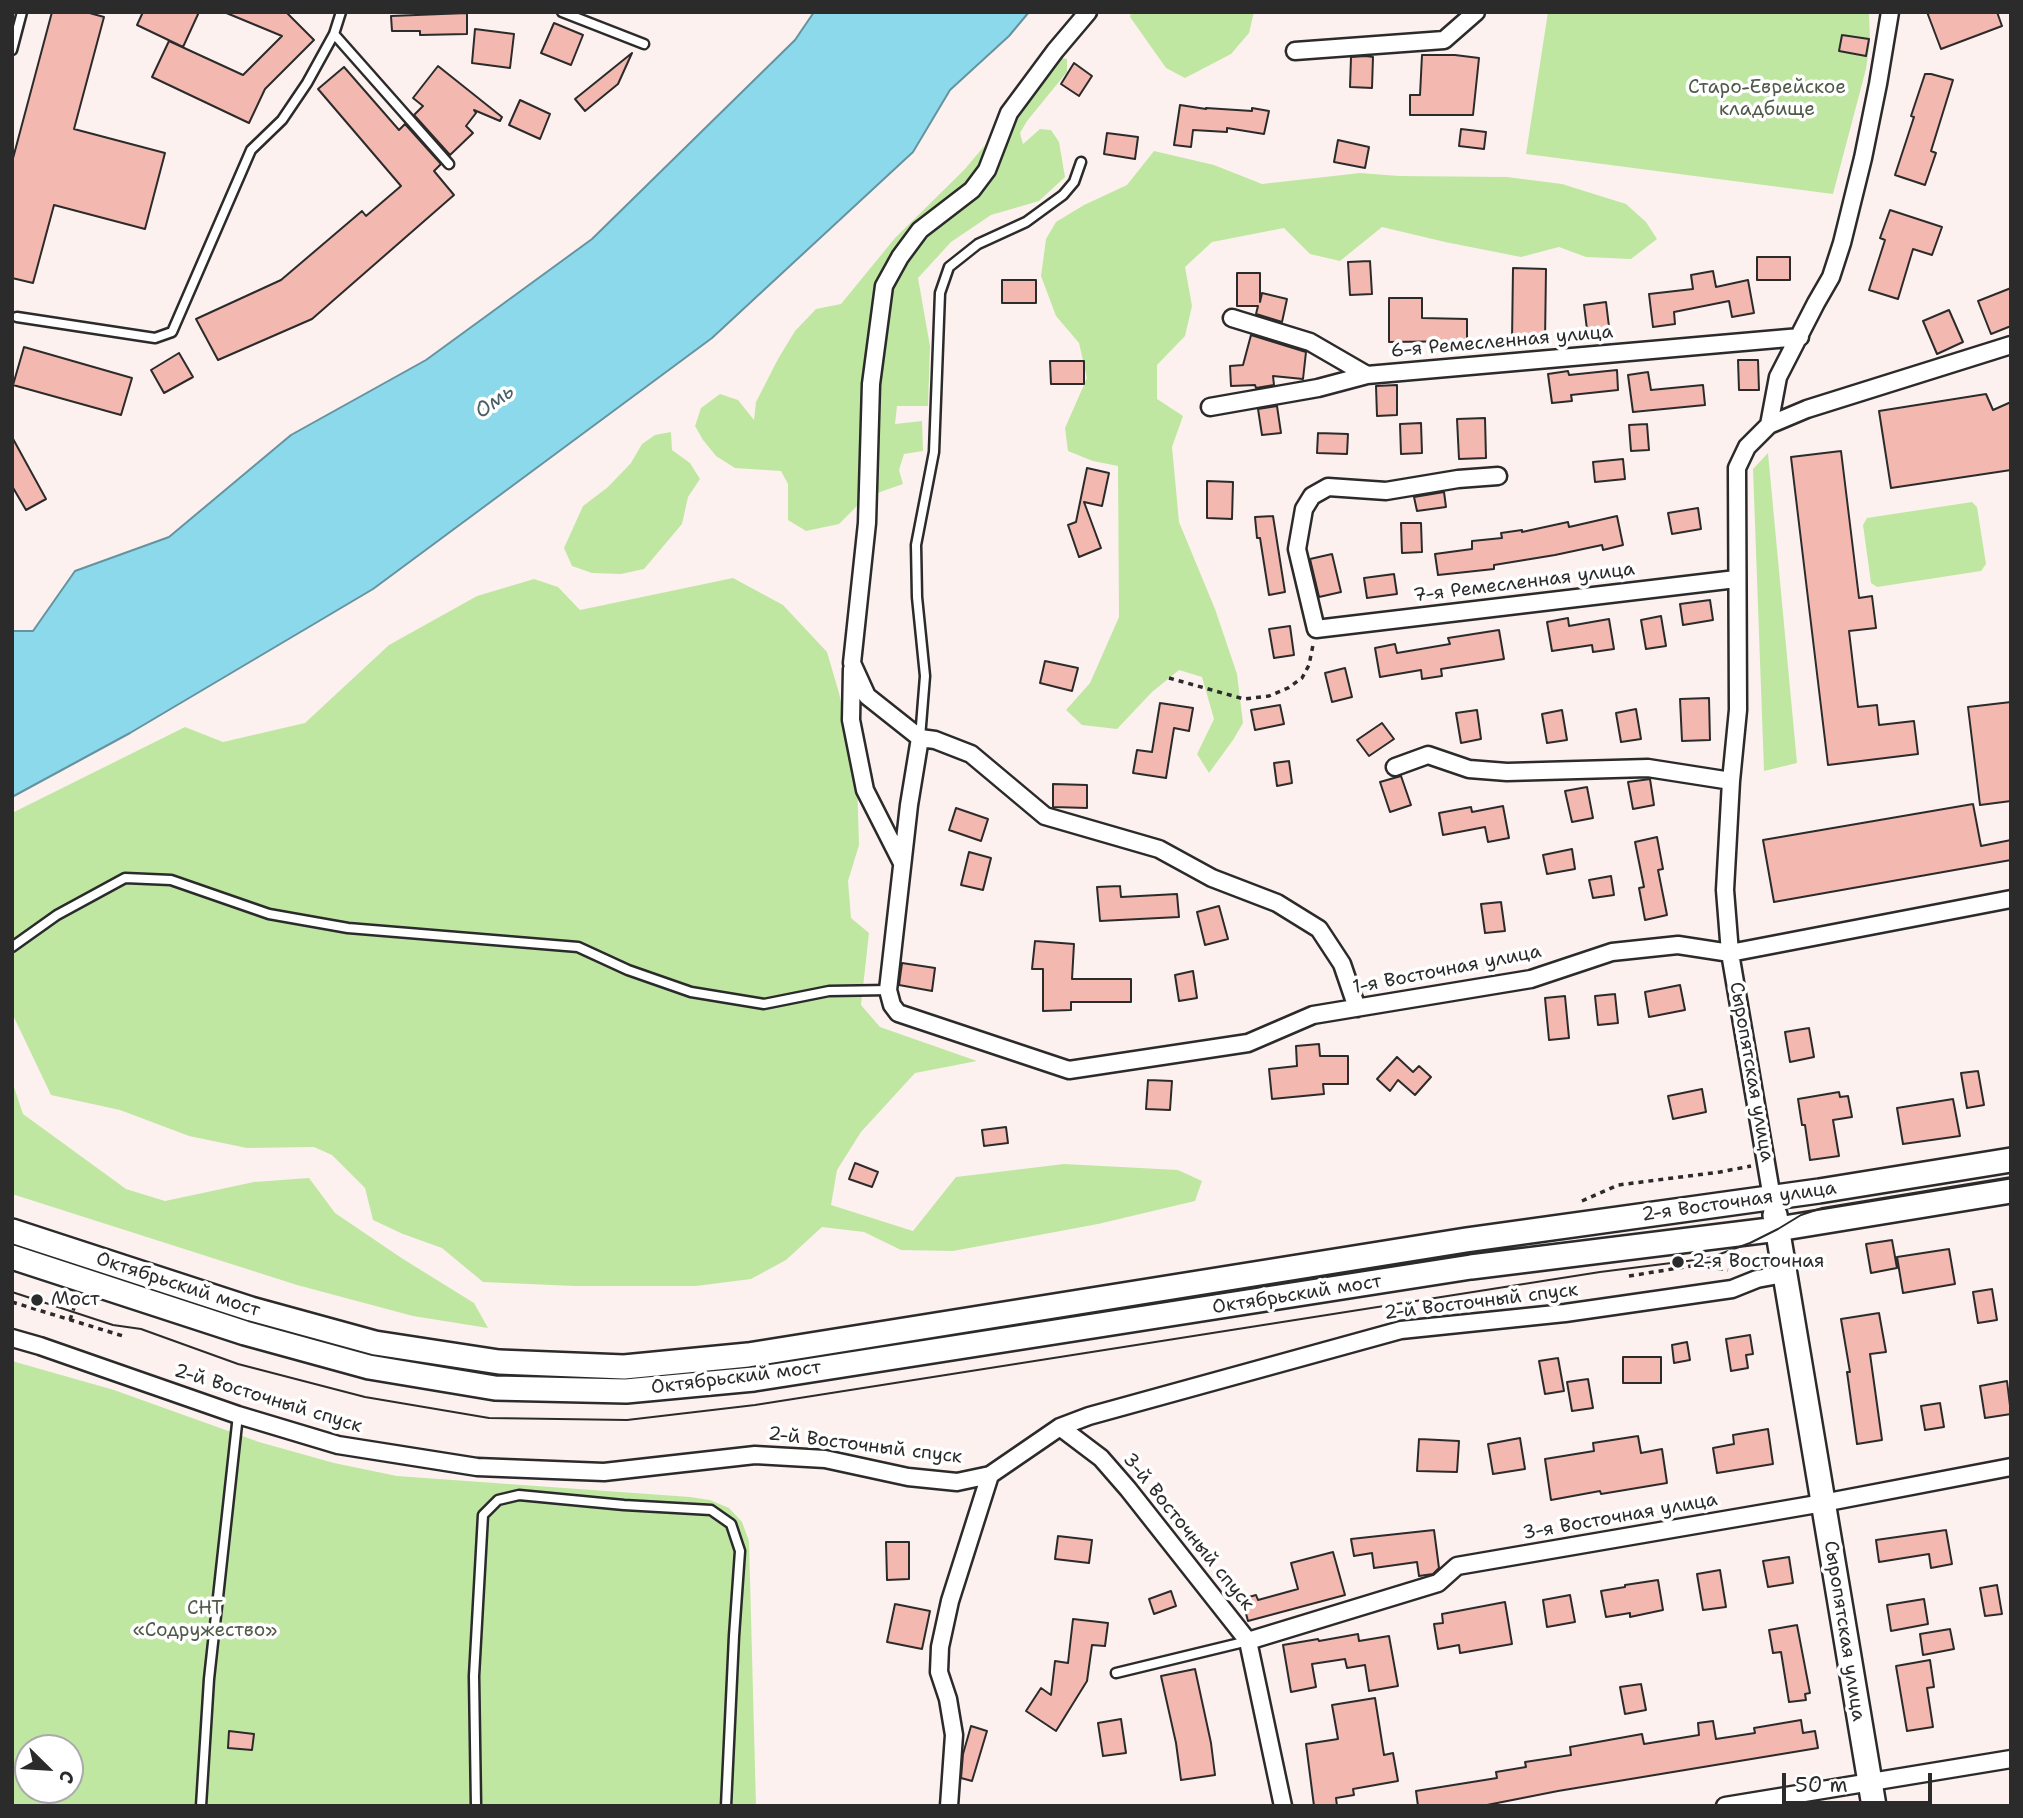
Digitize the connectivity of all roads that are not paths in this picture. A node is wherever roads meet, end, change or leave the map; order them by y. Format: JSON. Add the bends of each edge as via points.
{"nodes":[{"id":1,"x":22,"y":12,"type":"edge"},
{"id":2,"x":341,"y":12,"type":"edge"},
{"id":3,"x":562,"y":12,"type":"edge"},
{"id":4,"x":1087,"y":12,"type":"edge"},
{"id":5,"x":1476,"y":12,"type":"edge"},
{"id":6,"x":1890,"y":12,"type":"edge"},
{"id":7,"x":334,"y":34,"type":"junction"},
{"id":8,"x":644,"y":44,"type":"dead end"},
{"id":9,"x":12,"y":50,"type":"edge"},
{"id":10,"x":1295,"y":51,"type":"dead end"},
{"id":11,"x":1081,"y":162,"type":"dead end"},
{"id":12,"x":449,"y":164,"type":"dead end"},
{"id":13,"x":17,"y":317,"type":"dead end"},
{"id":14,"x":1232,"y":318,"type":"dead end"},
{"id":15,"x":1800,"y":337,"type":"junction"},
{"id":16,"x":2011,"y":345,"type":"edge"},
{"id":17,"x":1367,"y":375,"type":"junction"},
{"id":18,"x":1210,"y":407,"type":"dead end"},
{"id":19,"x":1769,"y":425,"type":"junction"},
{"id":20,"x":1498,"y":476,"type":"dead end"},
{"id":21,"x":1736,"y":579,"type":"junction"},
{"id":22,"x":852,"y":663,"type":"junction"},
{"id":23,"x":920,"y":738,"type":"junction"},
{"id":24,"x":1395,"y":766,"type":"dead end"},
{"id":25,"x":1731,"y":781,"type":"junction"},
{"id":26,"x":902,"y":863,"type":"junction"},
{"id":27,"x":2011,"y":899,"type":"edge"},
{"id":28,"x":12,"y":947,"type":"edge"},
{"id":29,"x":1730,"y":953,"type":"junction"},
{"id":30,"x":888,"y":990,"type":"junction"},
{"id":31,"x":1357,"y":1009,"type":"junction"},
{"id":32,"x":2011,"y":1160,"type":"edge"},
{"id":33,"x":2011,"y":1191,"type":"edge"},
{"id":34,"x":1772,"y":1198,"type":"junction"},
{"id":35,"x":1778,"y":1229,"type":"junction"},
{"id":36,"x":12,"y":1231,"type":"edge"},
{"id":37,"x":1466,"y":1240,"type":"joint"},
{"id":38,"x":12,"y":1256,"type":"edge"},
{"id":39,"x":1471,"y":1267,"type":"joint"},
{"id":40,"x":1784,"y":1274,"type":"junction"},
{"id":41,"x":12,"y":1338,"type":"edge"},
{"id":42,"x":238,"y":1415,"type":"junction"},
{"id":43,"x":1060,"y":1427,"type":"junction"},
{"id":44,"x":2011,"y":1467,"type":"edge"},
{"id":45,"x":990,"y":1475,"type":"junction"},
{"id":46,"x":1823,"y":1503,"type":"junction"},
{"id":47,"x":1248,"y":1640,"type":"junction"},
{"id":48,"x":1116,"y":1673,"type":"dead end"},
{"id":49,"x":2011,"y":1759,"type":"edge"},
{"id":50,"x":1870,"y":1781,"type":"junction"},
{"id":51,"x":201,"y":1806,"type":"edge"},
{"id":52,"x":477,"y":1806,"type":"edge"},
{"id":53,"x":726,"y":1806,"type":"edge"},
{"id":54,"x":949,"y":1806,"type":"edge"},
{"id":55,"x":1283,"y":1806,"type":"edge"},
{"id":56,"x":1725,"y":1806,"type":"edge"},
{"id":57,"x":1874,"y":1806,"type":"edge"}],
"edges":[{"from":1,"to":9,"type":"lane"},
{"from":2,"to":7,"type":"lane"},
{"from":3,"to":8,"type":"lane"},
{"from":4,"to":22,"type":"street","via":[[1009,113],[987,170],[972,190],[920,230],[884,286],[871,384],[867,523]]},
{"from":5,"to":10,"type":"street","via":[[1444,40]]},
{"from":6,"to":15,"type":"street","via":[[1842,243],[1831,278]]},
{"from":7,"to":12,"type":"lane"},
{"from":7,"to":13,"type":"lane","via":[[282,120],[251,150],[172,332],[155,338]]},
{"from":11,"to":23,"type":"lane","via":[[1074,183],[1063,195],[1026,222],[978,244],[949,267],[940,293],[934,453],[916,545],[925,676]]},
{"from":14,"to":17,"type":"street","via":[[1310,342]]},
{"from":15,"to":17,"type":"street","name":"6-я Ремесленная улица"},
{"from":15,"to":19,"type":"street","via":[[1778,377]]},
{"from":16,"to":19,"type":"street"},
{"from":17,"to":18,"type":"street","name":"6-я Ремесленная улица"},
{"from":19,"to":21,"type":"street","name":"Сыропятская улица","via":[[1747,447],[1737,468]]},
{"from":20,"to":21,"type":"street","name":"7-я Ремесленная улица","via":[[1385,491],[1328,487],[1312,496],[1304,509],[1297,549],[1316,629]]},
{"from":21,"to":25,"type":"street","name":"Сыропятская улица","via":[[1738,710]]},
{"from":22,"to":23,"type":"street","via":[[867,696]]},
{"from":22,"to":26,"type":"street","via":[[852,720],[865,790]]},
{"from":23,"to":26,"type":"street"},
{"from":23,"to":31,"type":"street","via":[[971,754],[1045,816],[1159,849],[1309,922],[1320,929],[1342,964]]},
{"from":24,"to":25,"type":"street","via":[[1428,755],[1469,769],[1648,768]]},
{"from":25,"to":29,"type":"street","name":"Сыропятская улица","via":[[1725,890]]},
{"from":26,"to":30,"type":"street"},
{"from":27,"to":29,"type":"street","name":"1-я Восточная улица"},
{"from":28,"to":30,"type":"lane","via":[[57,915],[125,878],[171,880],[269,914],[348,928],[578,947],[691,992],[764,1004],[829,991]]},
{"from":29,"to":31,"type":"street","name":"1-я Восточная улица","via":[[1678,945],[1612,953],[1531,979]]},
{"from":29,"to":34,"type":"street","name":"Сыропятская улица"},
{"from":30,"to":31,"type":"street","name":"1-я Восточная улица","via":[[898,1013],[1069,1070],[1248,1043],[1313,1015]]},
{"from":32,"to":34,"type":"main road","name":"2-я Восточная улица"},
{"from":33,"to":35,"type":"main road","name":"2-я Восточная улица"},
{"from":34,"to":35,"type":"main road","name":"Сыропятская улица"},
{"from":34,"to":37,"type":"main road","name":"2-я Восточная улица"},
{"from":35,"to":39,"type":"main road","name":"2-я Восточная улица"},
{"from":35,"to":40,"type":"main road","name":"Сыропятская улица"},
{"from":36,"to":37,"type":"main road","name":"Октябрьский мост","via":[[251,1309],[375,1343],[499,1362],[624,1367],[748,1355]]},
{"from":38,"to":39,"type":"main road","name":"Октябрьский мост","via":[[245,1333],[369,1367],[495,1388],[626,1391],[754,1380]]},
{"from":40,"to":43,"type":"street","name":"2-й Восточный спуск","via":[[1732,1289],[1401,1330]]},
{"from":40,"to":46,"type":"main road","name":"Сыропятская улица"},
{"from":41,"to":42,"type":"street","name":"2-й Восточный спуск"},
{"from":42,"to":45,"type":"street","name":"2-й Восточный спуск","via":[[338,1445],[477,1467],[604,1472],[755,1455],[825,1459],[957,1482]]},
{"from":42,"to":51,"type":"lane","via":[[209,1679]]},
{"from":43,"to":45,"type":"street","name":"2-й Восточный спуск"},
{"from":43,"to":47,"type":"street","name":"3-й Восточный спуск","via":[[1101,1458]]},
{"from":44,"to":46,"type":"street","name":"3-я Восточная улица"},
{"from":45,"to":54,"type":"street","via":[[940,1647],[939,1672],[954,1735]]},
{"from":46,"to":47,"type":"street","name":"3-я Восточная улица","via":[[1457,1566],[1438,1583]]},
{"from":46,"to":50,"type":"main road","name":"Сыропятская улица"},
{"from":47,"to":48,"type":"lane"},
{"from":47,"to":55,"type":"street"},
{"from":49,"to":50,"type":"street"},
{"from":50,"to":56,"type":"street"},
{"from":50,"to":57,"type":"main road","name":"Сыропятская улица"},
{"from":52,"to":53,"type":"lane","via":[[474,1676],[483,1515],[498,1500],[519,1495],[711,1510],[731,1524],[740,1551]]}]}
